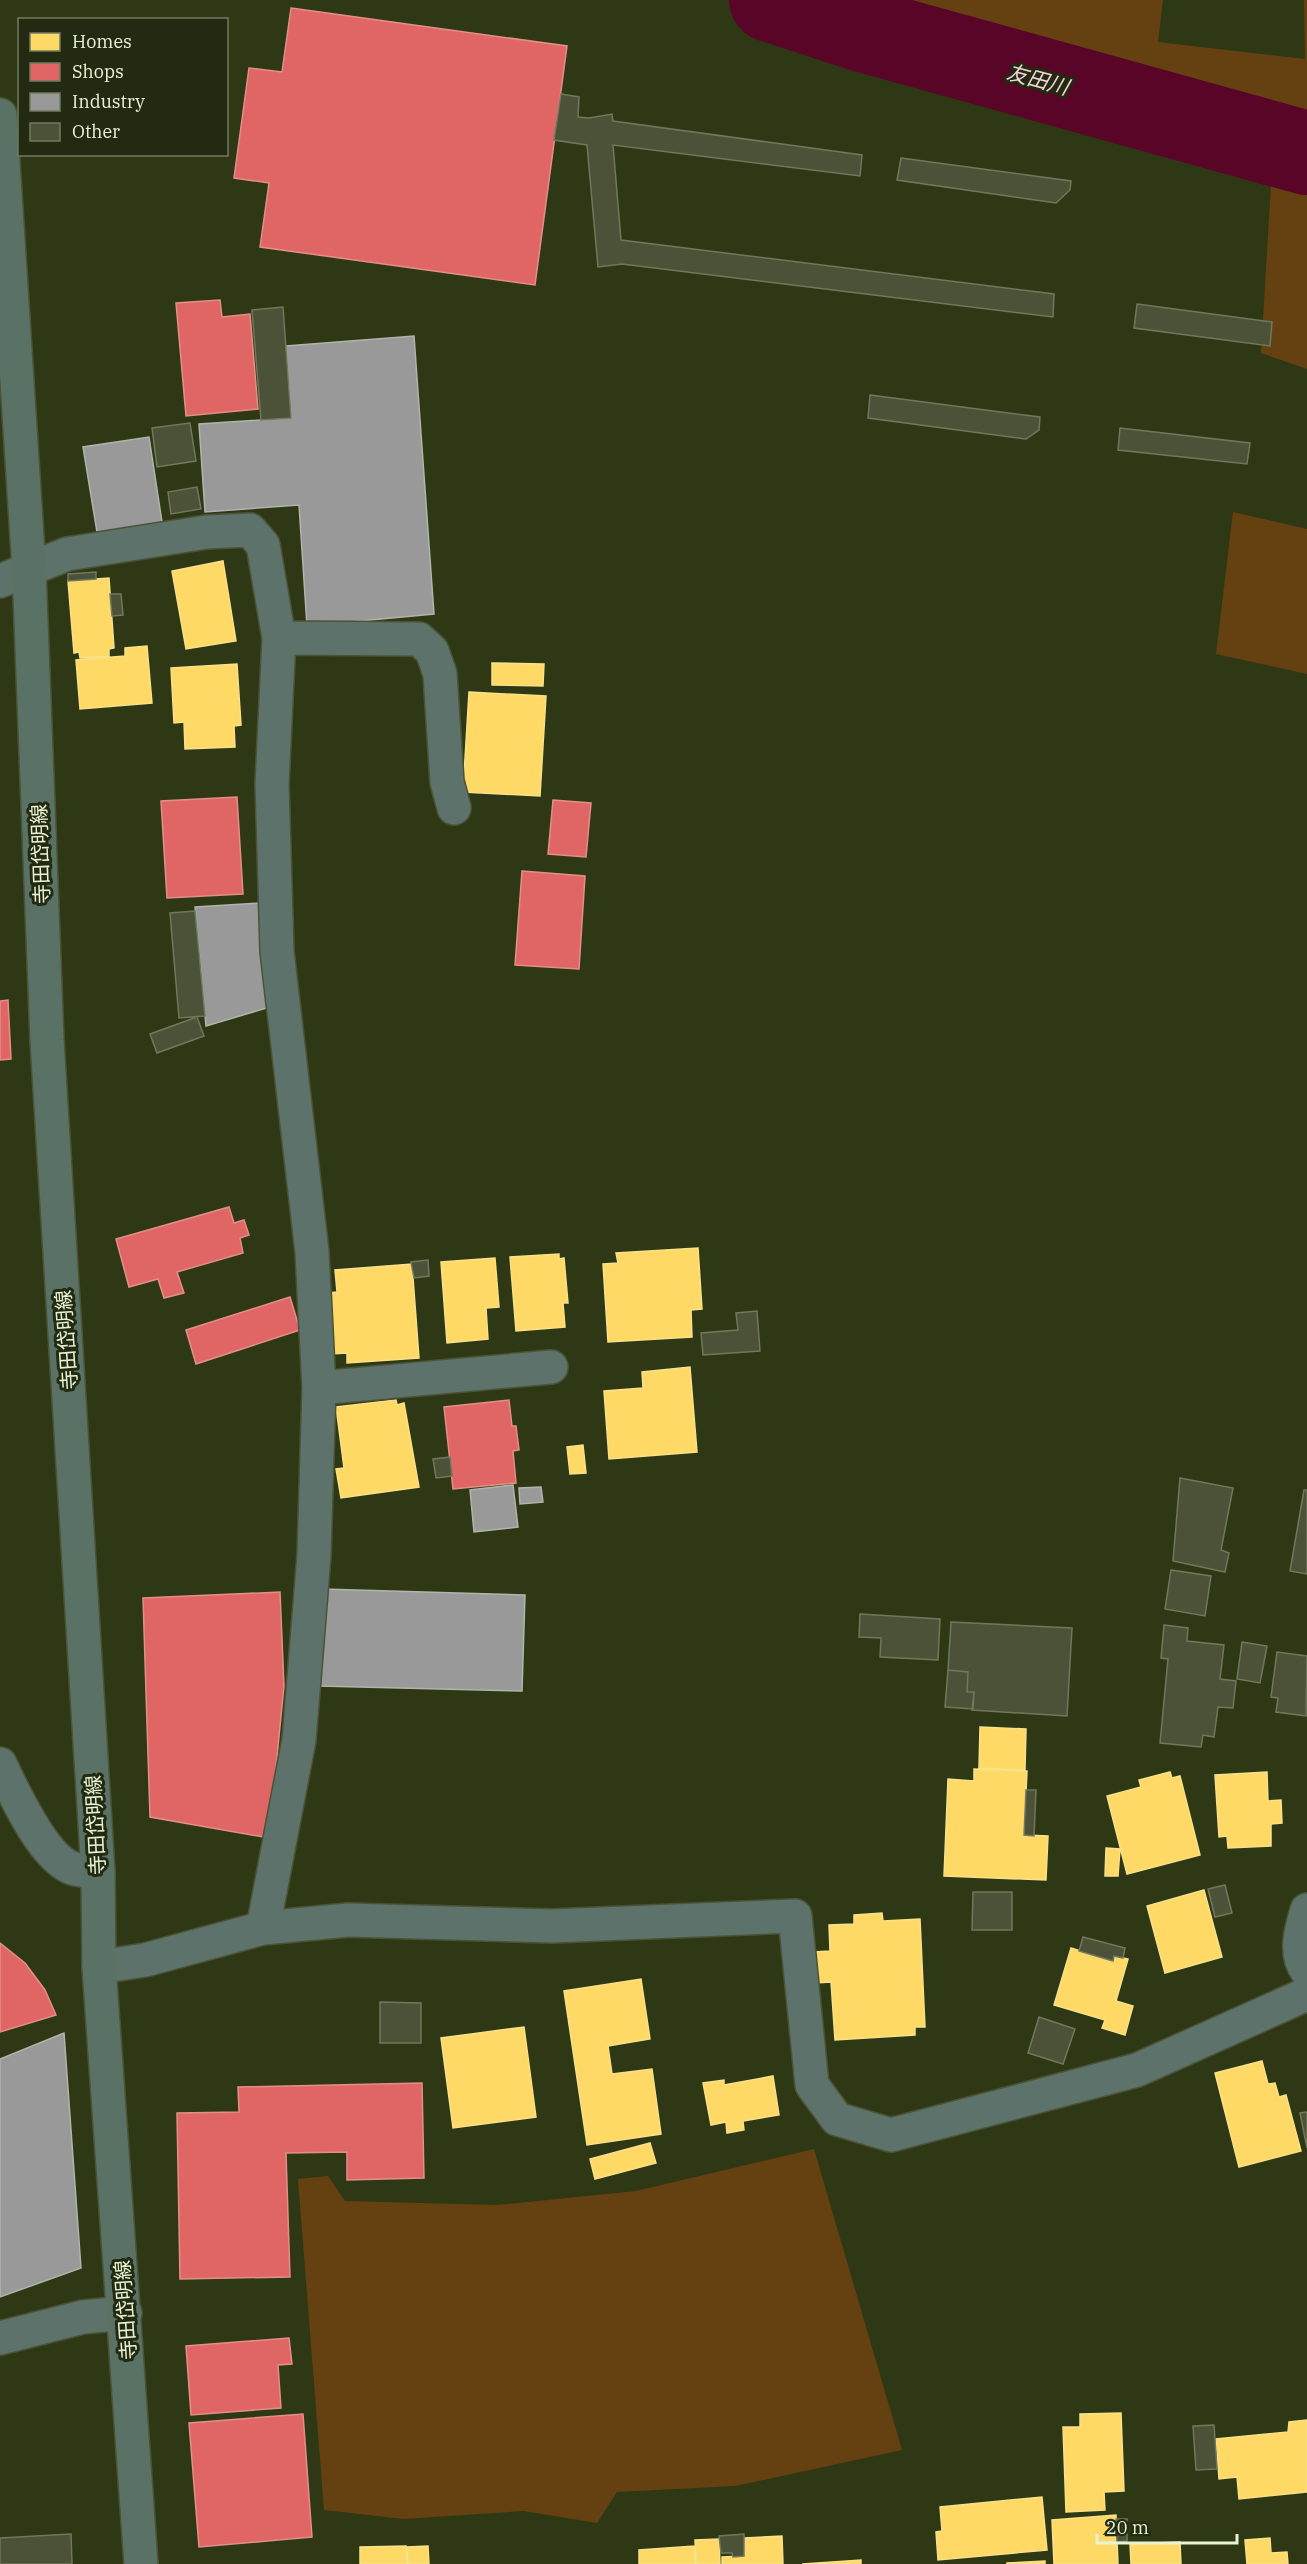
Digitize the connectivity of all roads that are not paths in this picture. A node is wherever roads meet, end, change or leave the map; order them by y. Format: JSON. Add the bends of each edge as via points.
{"nodes":[{"id":1,"x":0,"y":115,"type":"edge"},
{"id":2,"x":14,"y":575,"type":"edge"},
{"id":3,"x":279,"y":638,"type":"junction"},
{"id":4,"x":454,"y":808,"type":"dead end"},
{"id":5,"x":551,"y":1367,"type":"dead end"},
{"id":6,"x":319,"y":1388,"type":"junction"},
{"id":7,"x":0,"y":1764,"type":"edge"},
{"id":8,"x":98,"y":1872,"type":"junction"},
{"id":9,"x":1307,"y":1910,"type":"edge"},
{"id":10,"x":263,"y":1928,"type":"junction"},
{"id":11,"x":99,"y":1967,"type":"junction"},
{"id":12,"x":1307,"y":1971,"type":"edge"},
{"id":13,"x":1307,"y":1994,"type":"edge"},
{"id":14,"x":125,"y":2313,"type":"junction"},
{"id":15,"x":0,"y":2338,"type":"edge"},
{"id":16,"x":141,"y":2564,"type":"edge"}],
"edges":[{"from":1,"to":2,"type":"main road","name":"寺田岱明線"},
{"from":2,"to":3,"type":"street","via":[[67,554],[207,532],[250,530],[263,545]]},
{"from":2,"to":8,"type":"main road","name":"寺田岱明線"},
{"from":3,"to":4,"type":"street","via":[[419,639],[432,651],[440,674],[447,782]]},
{"from":3,"to":6,"type":"street","via":[[272,784],[277,951],[312,1252]]},
{"from":5,"to":6,"type":"street"},
{"from":6,"to":10,"type":"street","via":[[314,1555],[299,1740]]},
{"from":7,"to":8,"type":"street","via":[[27,1820],[56,1856],[73,1869]]},
{"from":8,"to":11,"type":"main road","name":"寺田岱明線"},
{"from":9,"to":12,"type":"street","via":[[1299,1939]]},
{"from":10,"to":11,"type":"street","via":[[145,1960]]},
{"from":10,"to":13,"type":"street","via":[[348,1920],[552,1926],[795,1916],[812,2085],[837,2119],[891,2136],[1137,2070]]},
{"from":11,"to":14,"type":"main road","name":"寺田岱明線"},
{"from":14,"to":15,"type":"street","via":[[83,2317]]},
{"from":14,"to":16,"type":"main road","name":"寺田岱明線"}]}
